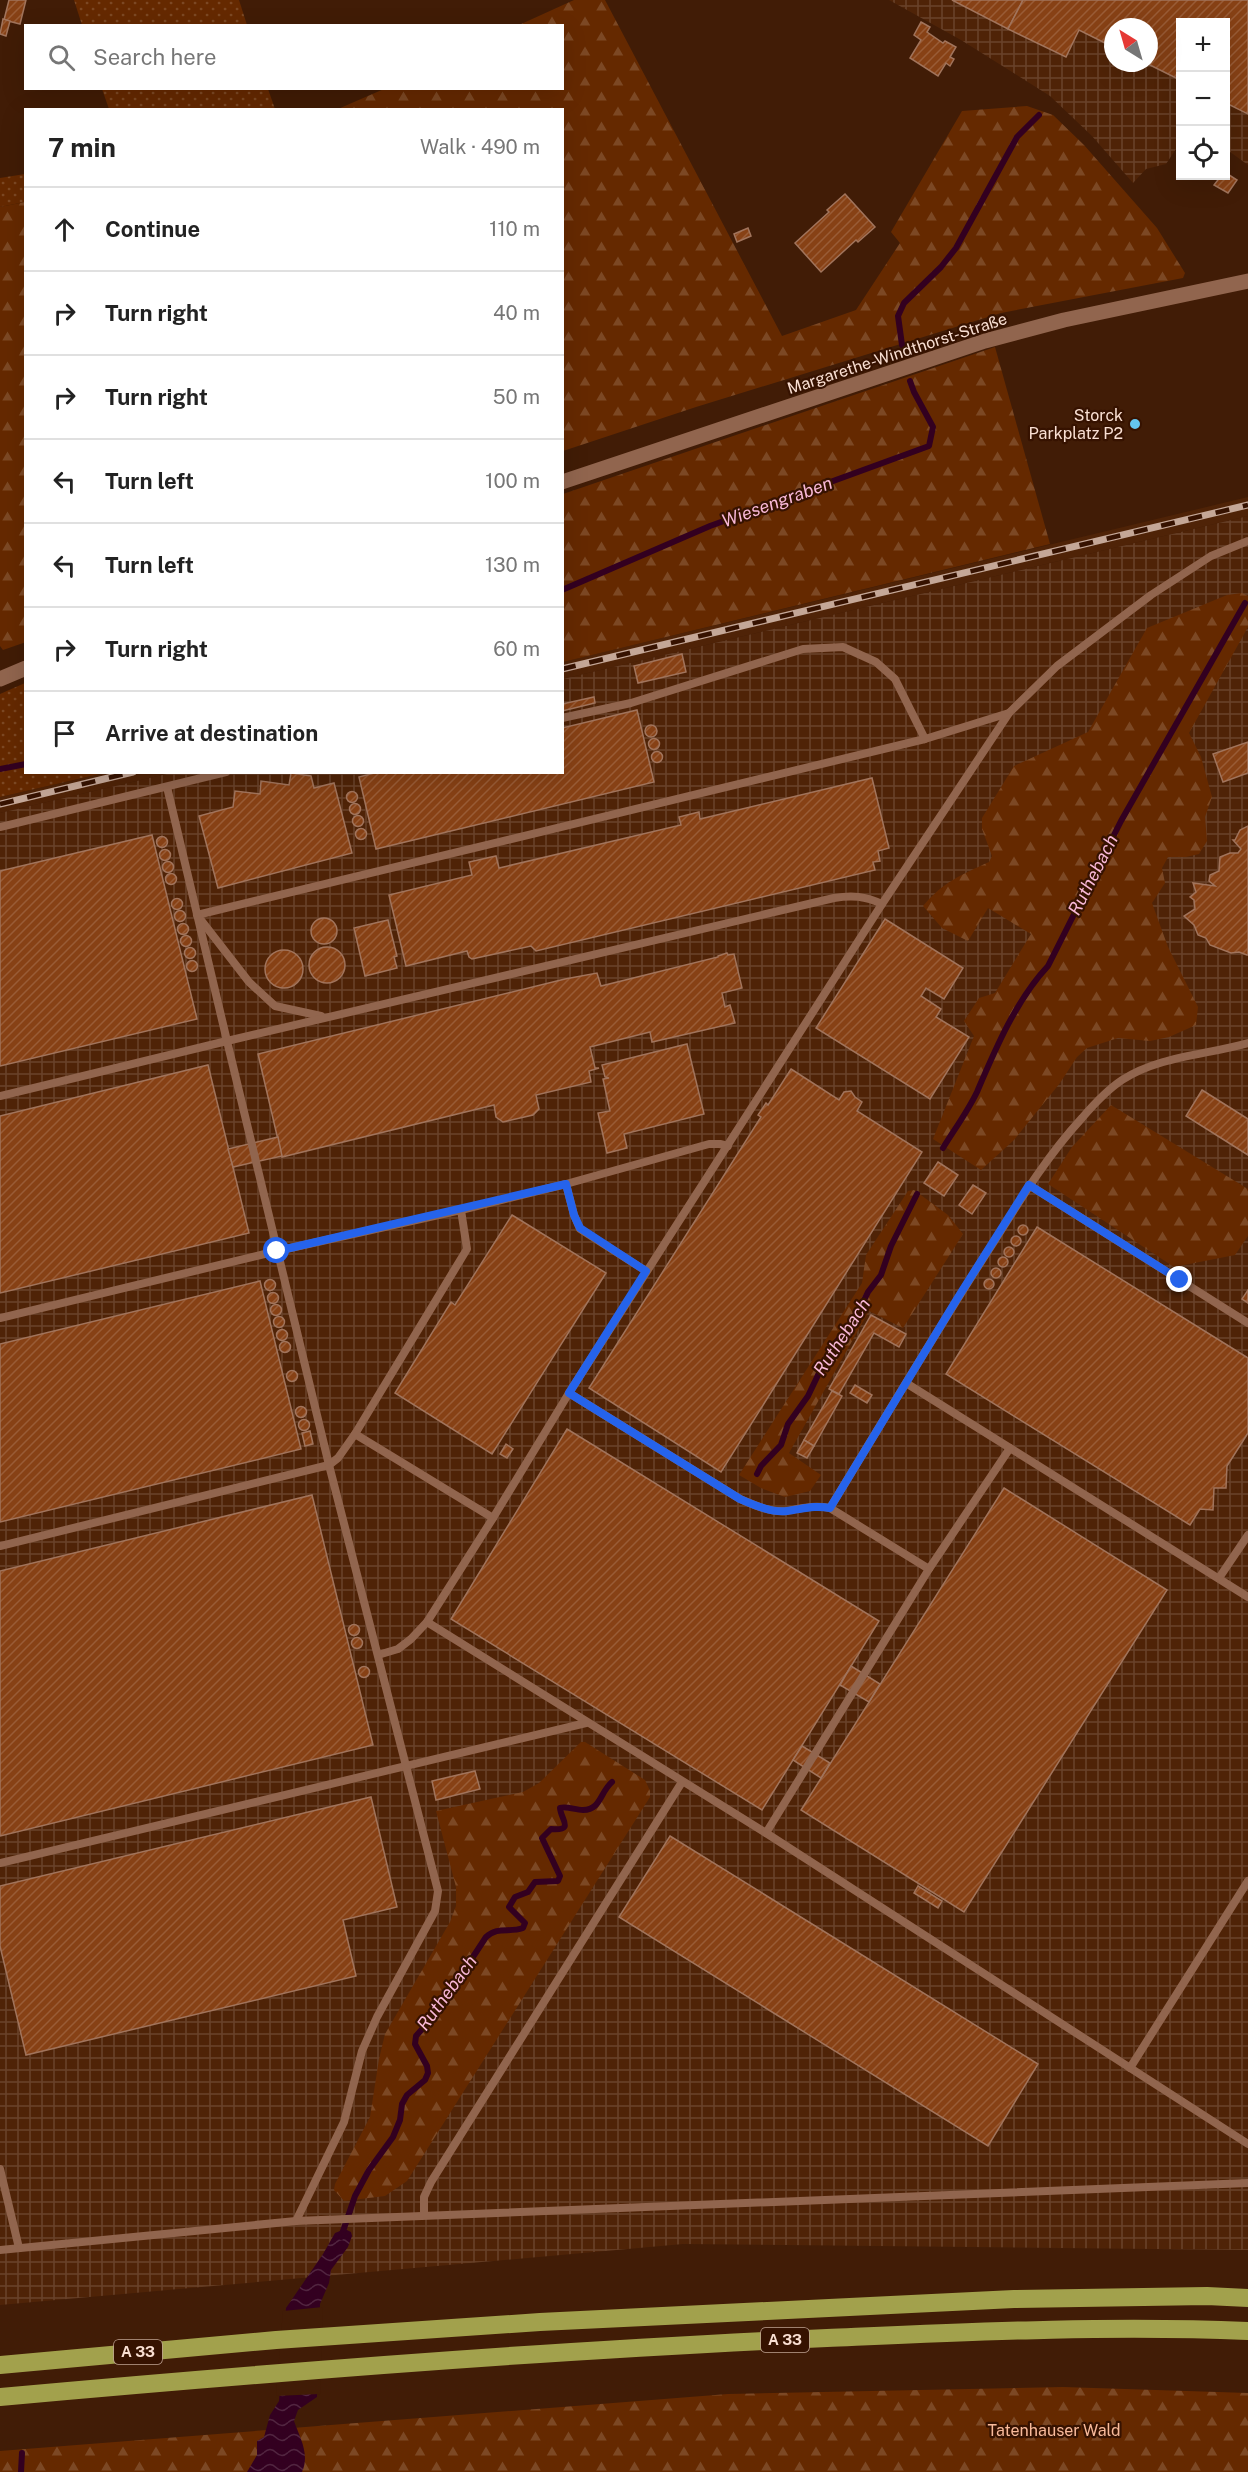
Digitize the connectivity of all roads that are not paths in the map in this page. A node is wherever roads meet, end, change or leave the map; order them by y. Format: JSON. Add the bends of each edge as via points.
{"nodes":[{"id":1,"x":1248,"y":281,"type":"edge"},
{"id":2,"x":564,"y":481,"type":"edge"},
{"id":3,"x":1248,"y":542,"type":"edge"},
{"id":4,"x":24,"y":669,"type":"edge"},
{"id":5,"x":0,"y":679,"type":"edge"},
{"id":6,"x":1008,"y":713,"type":"junction"},
{"id":7,"x":564,"y":718,"type":"edge"},
{"id":8,"x":925,"y":739,"type":"junction"},
{"id":9,"x":218,"y":774,"type":"edge"},
{"id":10,"x":167,"y":787,"type":"junction"},
{"id":11,"x":0,"y":827,"type":"edge"},
{"id":12,"x":882,"y":904,"type":"junction"},
{"id":13,"x":197,"y":915,"type":"junction"},
{"id":14,"x":325,"y":1017,"type":"junction"},
{"id":15,"x":227,"y":1041,"type":"junction"},
{"id":16,"x":1248,"y":1043,"type":"edge"},
{"id":17,"x":0,"y":1096,"type":"edge"},
{"id":18,"x":728,"y":1146,"type":"junction"},
{"id":19,"x":566,"y":1184,"type":"junction"},
{"id":20,"x":1029,"y":1185,"type":"junction"},
{"id":21,"x":461,"y":1210,"type":"junction"},
{"id":22,"x":277,"y":1251,"type":"junction"},
{"id":23,"x":646,"y":1271,"type":"junction"},
{"id":24,"x":0,"y":1318,"type":"edge"},
{"id":25,"x":1248,"y":1323,"type":"edge"},
{"id":26,"x":906,"y":1383,"type":"junction"},
{"id":27,"x":569,"y":1393,"type":"junction"},
{"id":28,"x":355,"y":1434,"type":"junction"},
{"id":29,"x":1010,"y":1448,"type":"junction"},
{"id":30,"x":329,"y":1465,"type":"junction"},
{"id":31,"x":830,"y":1508,"type":"junction"},
{"id":32,"x":493,"y":1518,"type":"junction"},
{"id":33,"x":1248,"y":1534,"type":"edge"},
{"id":34,"x":0,"y":1546,"type":"edge"},
{"id":35,"x":929,"y":1569,"type":"junction"},
{"id":36,"x":1219,"y":1578,"type":"junction"},
{"id":37,"x":1248,"y":1597,"type":"edge"},
{"id":38,"x":428,"y":1622,"type":"junction"},
{"id":39,"x":378,"y":1655,"type":"junction"},
{"id":40,"x":586,"y":1723,"type":"junction"},
{"id":41,"x":406,"y":1766,"type":"junction"},
{"id":42,"x":682,"y":1782,"type":"junction"},
{"id":43,"x":766,"y":1833,"type":"junction"},
{"id":44,"x":0,"y":1863,"type":"edge"},
{"id":45,"x":1248,"y":1881,"type":"edge"},
{"id":46,"x":1130,"y":2068,"type":"junction"},
{"id":47,"x":1248,"y":2144,"type":"edge"},
{"id":48,"x":0,"y":2169,"type":"edge"},
{"id":49,"x":1248,"y":2183,"type":"edge"},
{"id":50,"x":424,"y":2215,"type":"junction"},
{"id":51,"x":296,"y":2221,"type":"junction"},
{"id":52,"x":19,"y":2248,"type":"junction"},
{"id":53,"x":0,"y":2250,"type":"edge"},
{"id":54,"x":1248,"y":2298,"type":"edge"},
{"id":55,"x":1248,"y":2331,"type":"edge"},
{"id":56,"x":0,"y":2365,"type":"edge"},
{"id":57,"x":0,"y":2397,"type":"edge"}],
"edges":[{"from":1,"to":2,"type":"street","name":"Margarethe-Windthorst-Straße","via":[[1064,320],[986,341]]},
{"from":3,"to":6,"type":"lane","via":[[1211,556],[1151,595],[1057,666]]},
{"from":4,"to":5,"type":"street"},
{"from":6,"to":8,"type":"lane"},
{"from":6,"to":12,"type":"lane"},
{"from":7,"to":8,"type":"lane","via":[[631,703],[803,649],[843,647],[876,662],[895,679]]},
{"from":8,"to":13,"type":"lane"},
{"from":9,"to":10,"type":"lane"},
{"from":10,"to":11,"type":"lane"},
{"from":10,"to":13,"type":"lane"},
{"from":12,"to":14,"type":"lane","via":[[854,895],[834,898]]},
{"from":12,"to":18,"type":"lane"},
{"from":13,"to":14,"type":"lane","via":[[249,982],[275,1006]]},
{"from":13,"to":15,"type":"lane"},
{"from":14,"to":15,"type":"lane"},
{"from":15,"to":17,"type":"lane"},
{"from":15,"to":22,"type":"lane"},
{"from":16,"to":20,"type":"lane","via":[[1140,1069],[1119,1082],[1073,1128]]},
{"from":18,"to":19,"type":"lane","via":[[709,1144]]},
{"from":18,"to":23,"type":"lane"},
{"from":19,"to":21,"type":"lane"},
{"from":19,"to":23,"type":"lane","via":[[580,1228]]},
{"from":20,"to":25,"type":"lane"},
{"from":20,"to":26,"type":"lane"},
{"from":21,"to":22,"type":"lane"},
{"from":21,"to":28,"type":"lane","via":[[467,1249]]},
{"from":22,"to":24,"type":"lane"},
{"from":22,"to":30,"type":"lane"},
{"from":23,"to":27,"type":"lane"},
{"from":26,"to":29,"type":"lane"},
{"from":26,"to":31,"type":"lane"},
{"from":27,"to":31,"type":"lane","via":[[740,1499],[785,1512],[803,1506]]},
{"from":27,"to":32,"type":"lane"},
{"from":28,"to":30,"type":"lane"},
{"from":28,"to":32,"type":"lane"},
{"from":29,"to":35,"type":"lane"},
{"from":29,"to":36,"type":"lane"},
{"from":30,"to":34,"type":"lane"},
{"from":30,"to":39,"type":"lane"},
{"from":31,"to":35,"type":"lane"},
{"from":32,"to":38,"type":"lane"},
{"from":33,"to":36,"type":"lane"},
{"from":35,"to":43,"type":"lane"},
{"from":36,"to":37,"type":"lane"},
{"from":38,"to":39,"type":"lane","via":[[398,1649]]},
{"from":38,"to":40,"type":"lane"},
{"from":39,"to":41,"type":"lane"},
{"from":40,"to":41,"type":"lane"},
{"from":40,"to":42,"type":"lane"},
{"from":41,"to":44,"type":"lane"},
{"from":41,"to":51,"type":"lane","via":[[438,1892],[435,1911],[377,2017],[362,2051],[344,2121]]},
{"from":42,"to":43,"type":"lane"},
{"from":42,"to":50,"type":"lane","via":[[431,2182],[424,2197]]},
{"from":43,"to":46,"type":"lane"},
{"from":45,"to":46,"type":"lane"},
{"from":46,"to":47,"type":"lane"},
{"from":48,"to":52,"type":"lane"},
{"from":49,"to":50,"type":"lane"},
{"from":50,"to":51,"type":"lane"},
{"from":51,"to":52,"type":"lane"},
{"from":52,"to":53,"type":"lane"},
{"from":54,"to":56,"type":"highway","number":"A 33","via":[[1002,2300],[564,2321],[324,2336]]},
{"from":55,"to":57,"type":"highway","number":"A 33","via":[[1000,2330],[553,2352]]}]}
